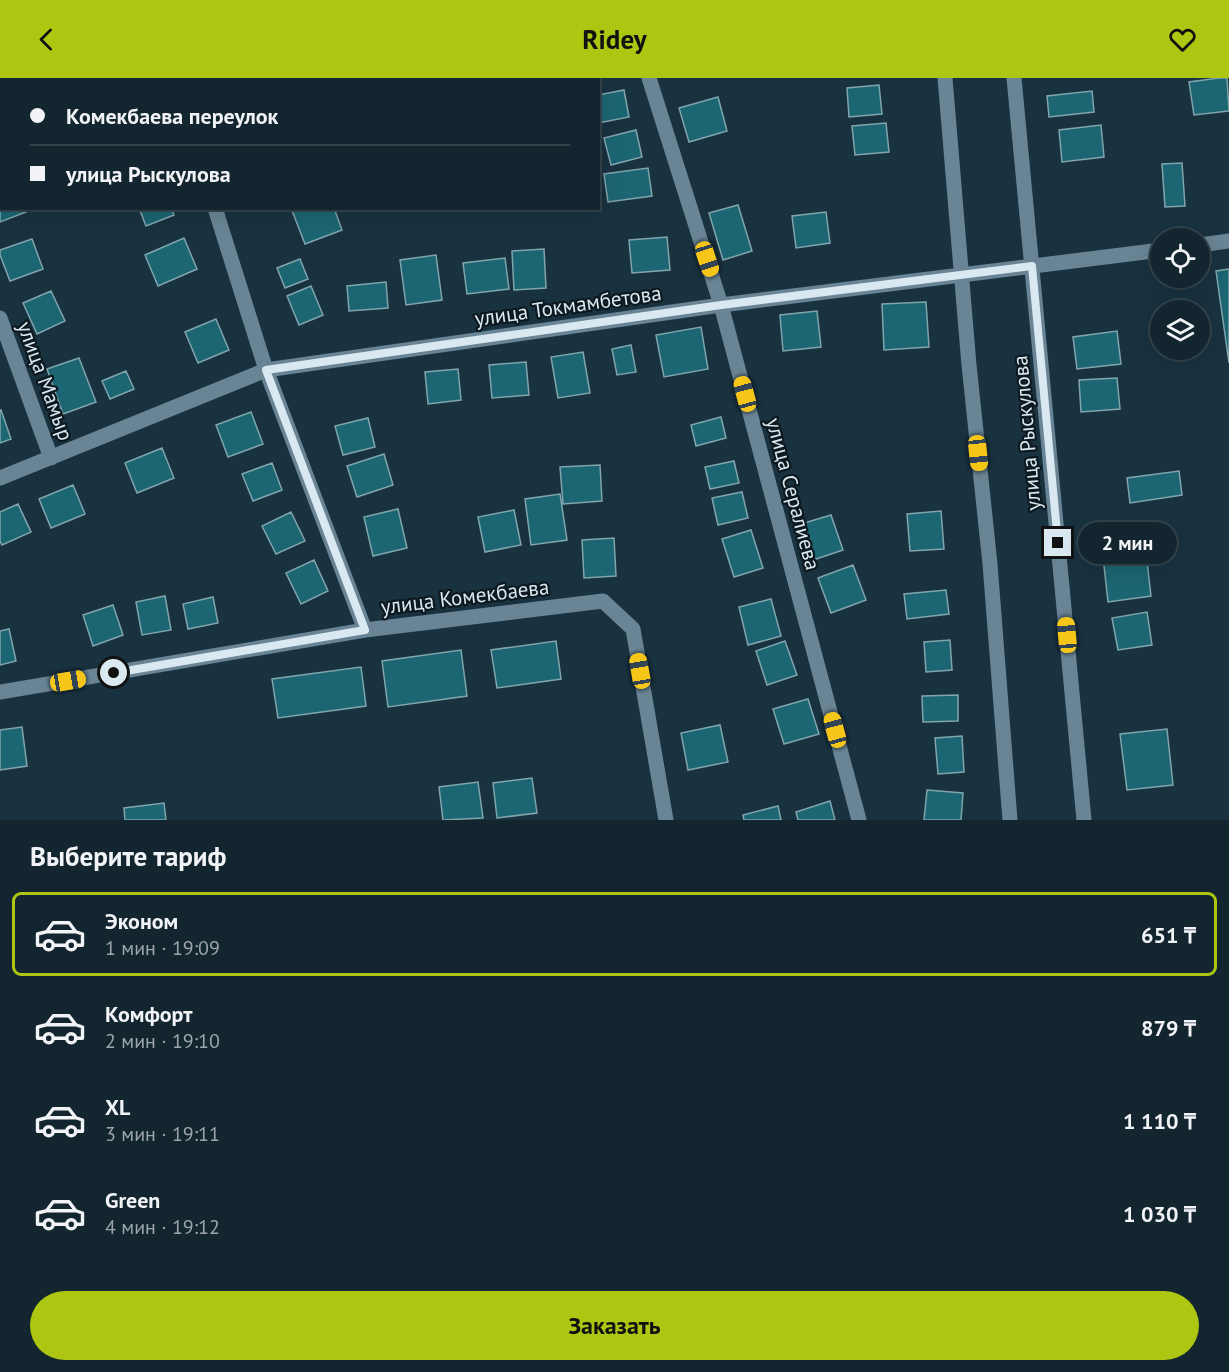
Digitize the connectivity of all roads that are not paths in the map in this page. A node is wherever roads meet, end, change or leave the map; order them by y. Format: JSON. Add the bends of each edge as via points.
{"nodes":[{"id":1,"x":649,"y":78,"type":"edge"},
{"id":2,"x":945,"y":78,"type":"edge"},
{"id":3,"x":1014,"y":78,"type":"edge"},
{"id":4,"x":216,"y":210,"type":"edge"},
{"id":5,"x":1229,"y":241,"type":"edge"},
{"id":6,"x":1210,"y":244,"type":"edge"},
{"id":7,"x":1150,"y":251,"type":"edge"},
{"id":8,"x":1032,"y":266,"type":"junction"},
{"id":9,"x":962,"y":275,"type":"junction"},
{"id":10,"x":721,"y":305,"type":"junction"},
{"id":11,"x":0,"y":318,"type":"edge"},
{"id":12,"x":266,"y":370,"type":"junction"},
{"id":13,"x":51,"y":458,"type":"junction"},
{"id":14,"x":0,"y":478,"type":"edge"},
{"id":15,"x":365,"y":630,"type":"junction"},
{"id":16,"x":0,"y":693,"type":"edge"},
{"id":17,"x":666,"y":820,"type":"edge"},
{"id":18,"x":859,"y":820,"type":"edge"},
{"id":19,"x":1010,"y":820,"type":"edge"},
{"id":20,"x":1084,"y":820,"type":"edge"}],
"edges":[{"from":1,"to":10,"type":"street","name":"улица Сералиева"},
{"from":2,"to":9,"type":"street"},
{"from":3,"to":8,"type":"street","name":"улица Рыскулова"},
{"from":4,"to":12,"type":"street","name":"улица Комекбаева"},
{"from":5,"to":6,"type":"street"},
{"from":7,"to":8,"type":"street","name":"улица Токмамбетова"},
{"from":8,"to":9,"type":"street","name":"улица Токмамбетова"},
{"from":8,"to":20,"type":"street","name":"улица Рыскулова"},
{"from":9,"to":10,"type":"street","name":"улица Токмамбетова"},
{"from":9,"to":19,"type":"street"},
{"from":10,"to":12,"type":"street","name":"улица Токмамбетова"},
{"from":10,"to":18,"type":"street","name":"улица Сералиева"},
{"from":11,"to":13,"type":"street","name":"улица Мамыр"},
{"from":12,"to":13,"type":"street","name":"улица Токмамбетова"},
{"from":12,"to":15,"type":"street","name":"улица Комекбаева"},
{"from":13,"to":14,"type":"street","name":"улица Токмамбетова"},
{"from":15,"to":16,"type":"street"},
{"from":15,"to":17,"type":"street","name":"улица Комекбаева","via":[[603,601],[633,629]]}]}
